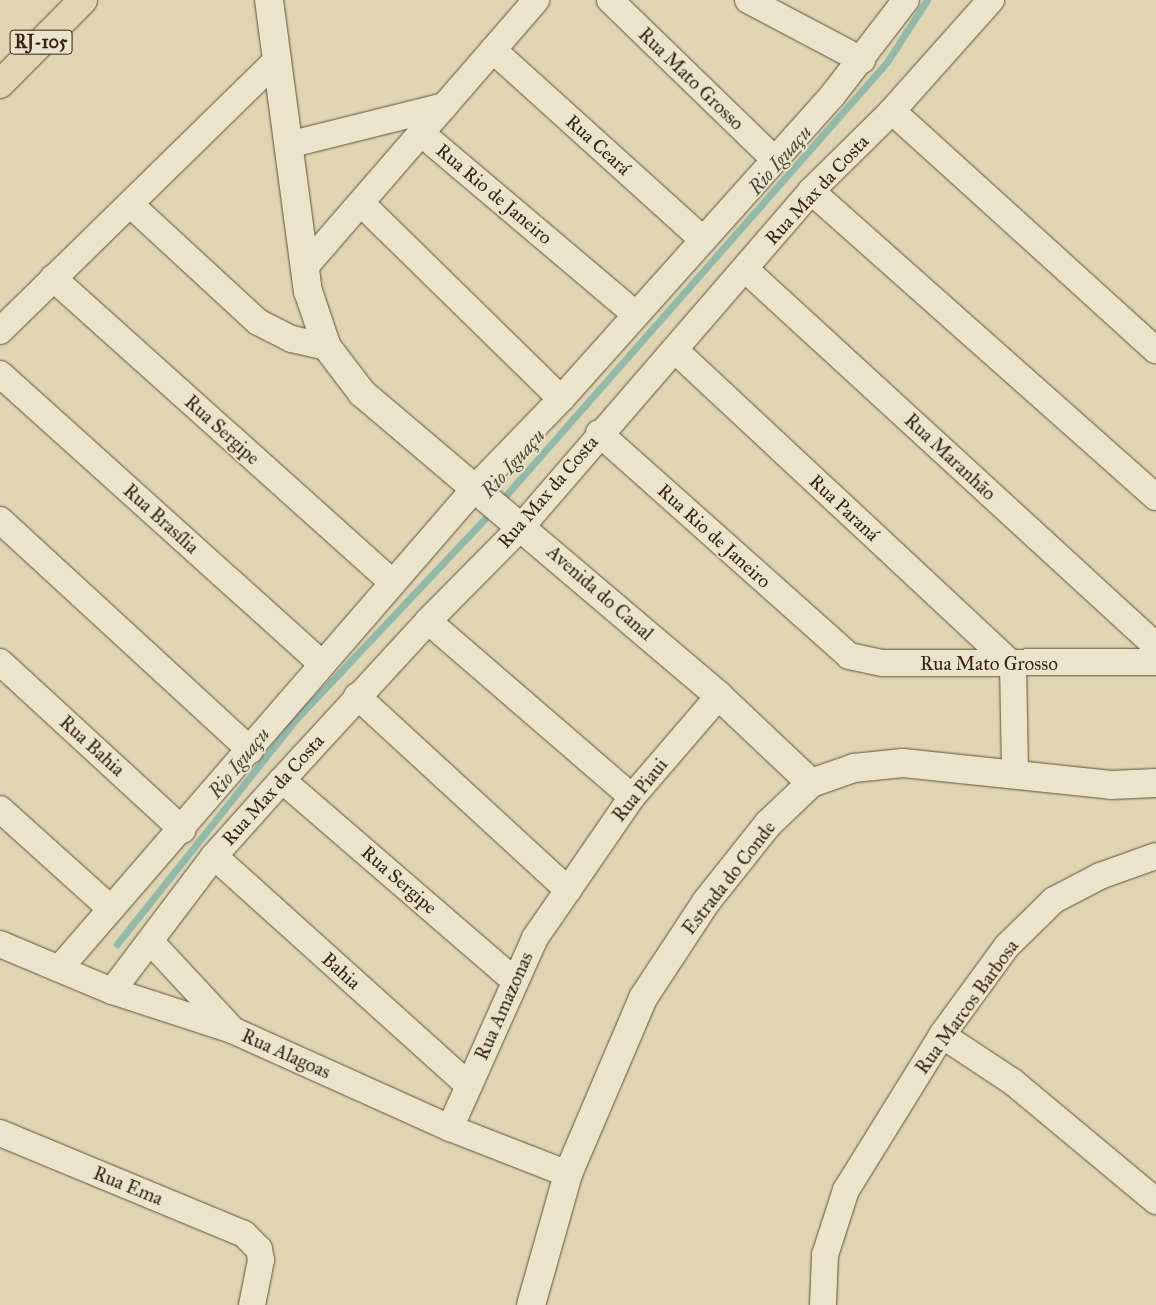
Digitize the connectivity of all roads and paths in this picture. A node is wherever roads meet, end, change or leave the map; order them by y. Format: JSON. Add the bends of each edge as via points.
{"nodes":[{"id":1,"x":83,"y":0,"type":"edge"},
{"id":2,"x":269,"y":0,"type":"edge"},
{"id":3,"x":536,"y":0,"type":"edge"},
{"id":4,"x":610,"y":0,"type":"edge"},
{"id":5,"x":748,"y":0,"type":"edge"},
{"id":6,"x":991,"y":0,"type":"edge"},
{"id":7,"x":898,"y":3,"type":"edge"},
{"id":8,"x":493,"y":50,"type":"junction"},
{"id":9,"x":862,"y":60,"type":"junction"},
{"id":10,"x":276,"y":61,"type":"junction"},
{"id":11,"x":0,"y":84,"type":"edge"},
{"id":12,"x":444,"y":106,"type":"junction"},
{"id":13,"x":892,"y":111,"type":"junction"},
{"id":14,"x":421,"y":133,"type":"junction"},
{"id":15,"x":288,"y":145,"type":"junction"},
{"id":16,"x":773,"y":158,"type":"junction"},
{"id":17,"x":811,"y":191,"type":"junction"},
{"id":18,"x":361,"y":203,"type":"junction"},
{"id":19,"x":130,"y":204,"type":"junction"},
{"id":20,"x":703,"y":240,"type":"junction"},
{"id":21,"x":305,"y":267,"type":"junction"},
{"id":22,"x":745,"y":269,"type":"junction"},
{"id":23,"x":53,"y":278,"type":"junction"},
{"id":24,"x":635,"y":314,"type":"junction"},
{"id":25,"x":0,"y":331,"type":"edge"},
{"id":26,"x":326,"y":347,"type":"junction"},
{"id":27,"x":1156,"y":350,"type":"edge"},
{"id":28,"x":676,"y":351,"type":"junction"},
{"id":29,"x":0,"y":374,"type":"edge"},
{"id":30,"x":561,"y":400,"type":"junction"},
{"id":31,"x":600,"y":433,"type":"junction"},
{"id":32,"x":477,"y":490,"type":"junction"},
{"id":33,"x":1156,"y":496,"type":"edge"},
{"id":34,"x":0,"y":520,"type":"edge"},
{"id":35,"x":520,"y":524,"type":"junction"},
{"id":36,"x":392,"y":582,"type":"junction"},
{"id":37,"x":428,"y":620,"type":"junction"},
{"id":38,"x":828,"y":639,"type":"joint"},
{"id":39,"x":1156,"y":646,"type":"edge"},
{"id":40,"x":0,"y":662,"type":"edge"},
{"id":41,"x":1156,"y":662,"type":"edge"},
{"id":42,"x":322,"y":664,"type":"junction"},
{"id":43,"x":1013,"y":665,"type":"junction"},
{"id":44,"x":357,"y":696,"type":"junction"},
{"id":45,"x":720,"y":696,"type":"junction"},
{"id":46,"x":250,"y":750,"type":"junction"},
{"id":47,"x":1016,"y":773,"type":"junction"},
{"id":48,"x":282,"y":780,"type":"junction"},
{"id":49,"x":811,"y":783,"type":"junction"},
{"id":50,"x":1156,"y":783,"type":"edge"},
{"id":51,"x":632,"y":797,"type":"junction"},
{"id":52,"x":0,"y":808,"type":"edge"},
{"id":53,"x":183,"y":830,"type":"junction"},
{"id":54,"x":214,"y":856,"type":"junction"},
{"id":55,"x":1156,"y":856,"type":"edge"},
{"id":56,"x":568,"y":890,"type":"junction"},
{"id":57,"x":110,"y":908,"type":"junction"},
{"id":58,"x":151,"y":942,"type":"junction"},
{"id":59,"x":0,"y":944,"type":"edge"},
{"id":60,"x":59,"y":969,"type":"junction"},
{"id":61,"x":516,"y":981,"type":"junction"},
{"id":62,"x":112,"y":990,"type":"junction"},
{"id":63,"x":232,"y":1030,"type":"junction"},
{"id":64,"x":942,"y":1035,"type":"junction"},
{"id":65,"x":468,"y":1086,"type":"junction"},
{"id":66,"x":450,"y":1128,"type":"junction"},
{"id":67,"x":0,"y":1133,"type":"edge"},
{"id":68,"x":568,"y":1174,"type":"junction"},
{"id":69,"x":1156,"y":1201,"type":"edge"},
{"id":70,"x":252,"y":1305,"type":"edge"},
{"id":71,"x":531,"y":1305,"type":"edge"},
{"id":72,"x":823,"y":1305,"type":"edge"}],
"edges":[{"from":1,"to":11,"type":"main road","number":"RJ-105"},
{"from":2,"to":10,"type":"street"},
{"from":3,"to":8,"type":"street","name":"Rua Rio de Janeiro"},
{"from":4,"to":16,"type":"street","name":"Rua Mato Grosso"},
{"from":5,"to":9,"type":"street"},
{"from":6,"to":13,"type":"street","name":"Rua Max da Costa"},
{"from":7,"to":9,"type":"street"},
{"from":8,"to":12,"type":"street","name":"Rua Rio de Janeiro"},
{"from":8,"to":20,"type":"street","name":"Rua Ceará"},
{"from":9,"to":16,"type":"street"},
{"from":10,"to":15,"type":"street"},
{"from":10,"to":19,"type":"street"},
{"from":12,"to":14,"type":"street","name":"Rua Rio de Janeiro"},
{"from":12,"to":15,"type":"street"},
{"from":13,"to":17,"type":"street","name":"Rua Max da Costa"},
{"from":13,"to":27,"type":"street"},
{"from":14,"to":18,"type":"street","name":"Rua Rio de Janeiro"},
{"from":14,"to":24,"type":"street","name":"Rua Rio de Janeiro"},
{"from":15,"to":21,"type":"street"},
{"from":16,"to":20,"type":"street"},
{"from":17,"to":22,"type":"street","name":"Rua Max da Costa"},
{"from":17,"to":33,"type":"street"},
{"from":18,"to":21,"type":"street","name":"Rua Rio de Janeiro"},
{"from":18,"to":30,"type":"street"},
{"from":19,"to":23,"type":"street"},
{"from":19,"to":26,"type":"street","via":[[258,322],[292,339]]},
{"from":20,"to":24,"type":"street"},
{"from":21,"to":26,"type":"street"},
{"from":22,"to":28,"type":"street","name":"Rua Max da Costa"},
{"from":22,"to":39,"type":"street","name":"Rua Maranhão"},
{"from":23,"to":25,"type":"street"},
{"from":23,"to":36,"type":"street","name":"Rua Sergipe"},
{"from":24,"to":30,"type":"street"},
{"from":26,"to":32,"type":"street","via":[[362,393]]},
{"from":28,"to":31,"type":"street","name":"Rua Max da Costa"},
{"from":28,"to":43,"type":"street","name":"Rua Paraná"},
{"from":29,"to":42,"type":"street","name":"Rua Brasília"},
{"from":30,"to":32,"type":"street"},
{"from":31,"to":35,"type":"street","name":"Rua Max da Costa"},
{"from":31,"to":38,"type":"street","name":"Rua Rio de Janeiro"},
{"from":32,"to":35,"type":"street","name":"Avenida do Canal"},
{"from":32,"to":36,"type":"street"},
{"from":34,"to":46,"type":"street"},
{"from":35,"to":37,"type":"street","name":"Rua Max da Costa"},
{"from":35,"to":45,"type":"street","name":"Avenida do Canal"},
{"from":36,"to":42,"type":"street"},
{"from":37,"to":44,"type":"street","name":"Rua Max da Costa"},
{"from":37,"to":51,"type":"street"},
{"from":38,"to":43,"type":"street","name":"Rua Mato Grosso","via":[[849,656],[867,663]]},
{"from":40,"to":53,"type":"street","name":"Rua Bahia"},
{"from":41,"to":43,"type":"street","name":"Rua Mato Grosso"},
{"from":42,"to":46,"type":"street"},
{"from":43,"to":47,"type":"street"},
{"from":44,"to":48,"type":"street","name":"Rua Max da Costa"},
{"from":44,"to":56,"type":"street"},
{"from":45,"to":49,"type":"street","name":"Avenida do Canal"},
{"from":45,"to":51,"type":"street","name":"Rua Piaui"},
{"from":46,"to":53,"type":"street"},
{"from":47,"to":49,"type":"street","name":"Estrada do Conde","via":[[902,763],[854,768]]},
{"from":47,"to":50,"type":"street","name":"Estrada do Conde","via":[[1112,785]]},
{"from":48,"to":54,"type":"street","name":"Rua Max da Costa"},
{"from":48,"to":61,"type":"street","name":"Rua Sergipe"},
{"from":49,"to":68,"type":"street","name":"Estrada do Conde","via":[[768,824],[706,902],[642,998]]},
{"from":51,"to":56,"type":"street","name":"Rua Piaui"},
{"from":52,"to":57,"type":"street"},
{"from":53,"to":57,"type":"street"},
{"from":54,"to":58,"type":"street","name":"Rua Max da Costa"},
{"from":54,"to":65,"type":"street","name":"Bahia"},
{"from":55,"to":64,"type":"street","name":"Rua Marcos Barbosa","via":[[1100,876],[1054,900],[1007,946]]},
{"from":56,"to":61,"type":"street","name":"Rua Amazonas","via":[[535,938]]},
{"from":57,"to":60,"type":"street"},
{"from":58,"to":62,"type":"street","name":"Rua Max da Costa"},
{"from":58,"to":63,"type":"street"},
{"from":59,"to":60,"type":"street","name":"Rua Alagoas"},
{"from":60,"to":62,"type":"street","name":"Rua Alagoas"},
{"from":61,"to":65,"type":"street","name":"Rua Amazonas"},
{"from":62,"to":63,"type":"street","name":"Rua Alagoas"},
{"from":63,"to":66,"type":"street","name":"Rua Alagoas"},
{"from":64,"to":69,"type":"street","via":[[1013,1082]]},
{"from":64,"to":72,"type":"street","name":"Rua Marcos Barbosa","via":[[846,1190],[825,1255]]},
{"from":65,"to":66,"type":"street","name":"Rua Amazonas"},
{"from":66,"to":68,"type":"street","name":"Rua Alagoas"},
{"from":67,"to":70,"type":"street","name":"Rua Ema","via":[[254,1242],[261,1260]]},
{"from":68,"to":71,"type":"street","name":"Estrada do Conde"}]}
